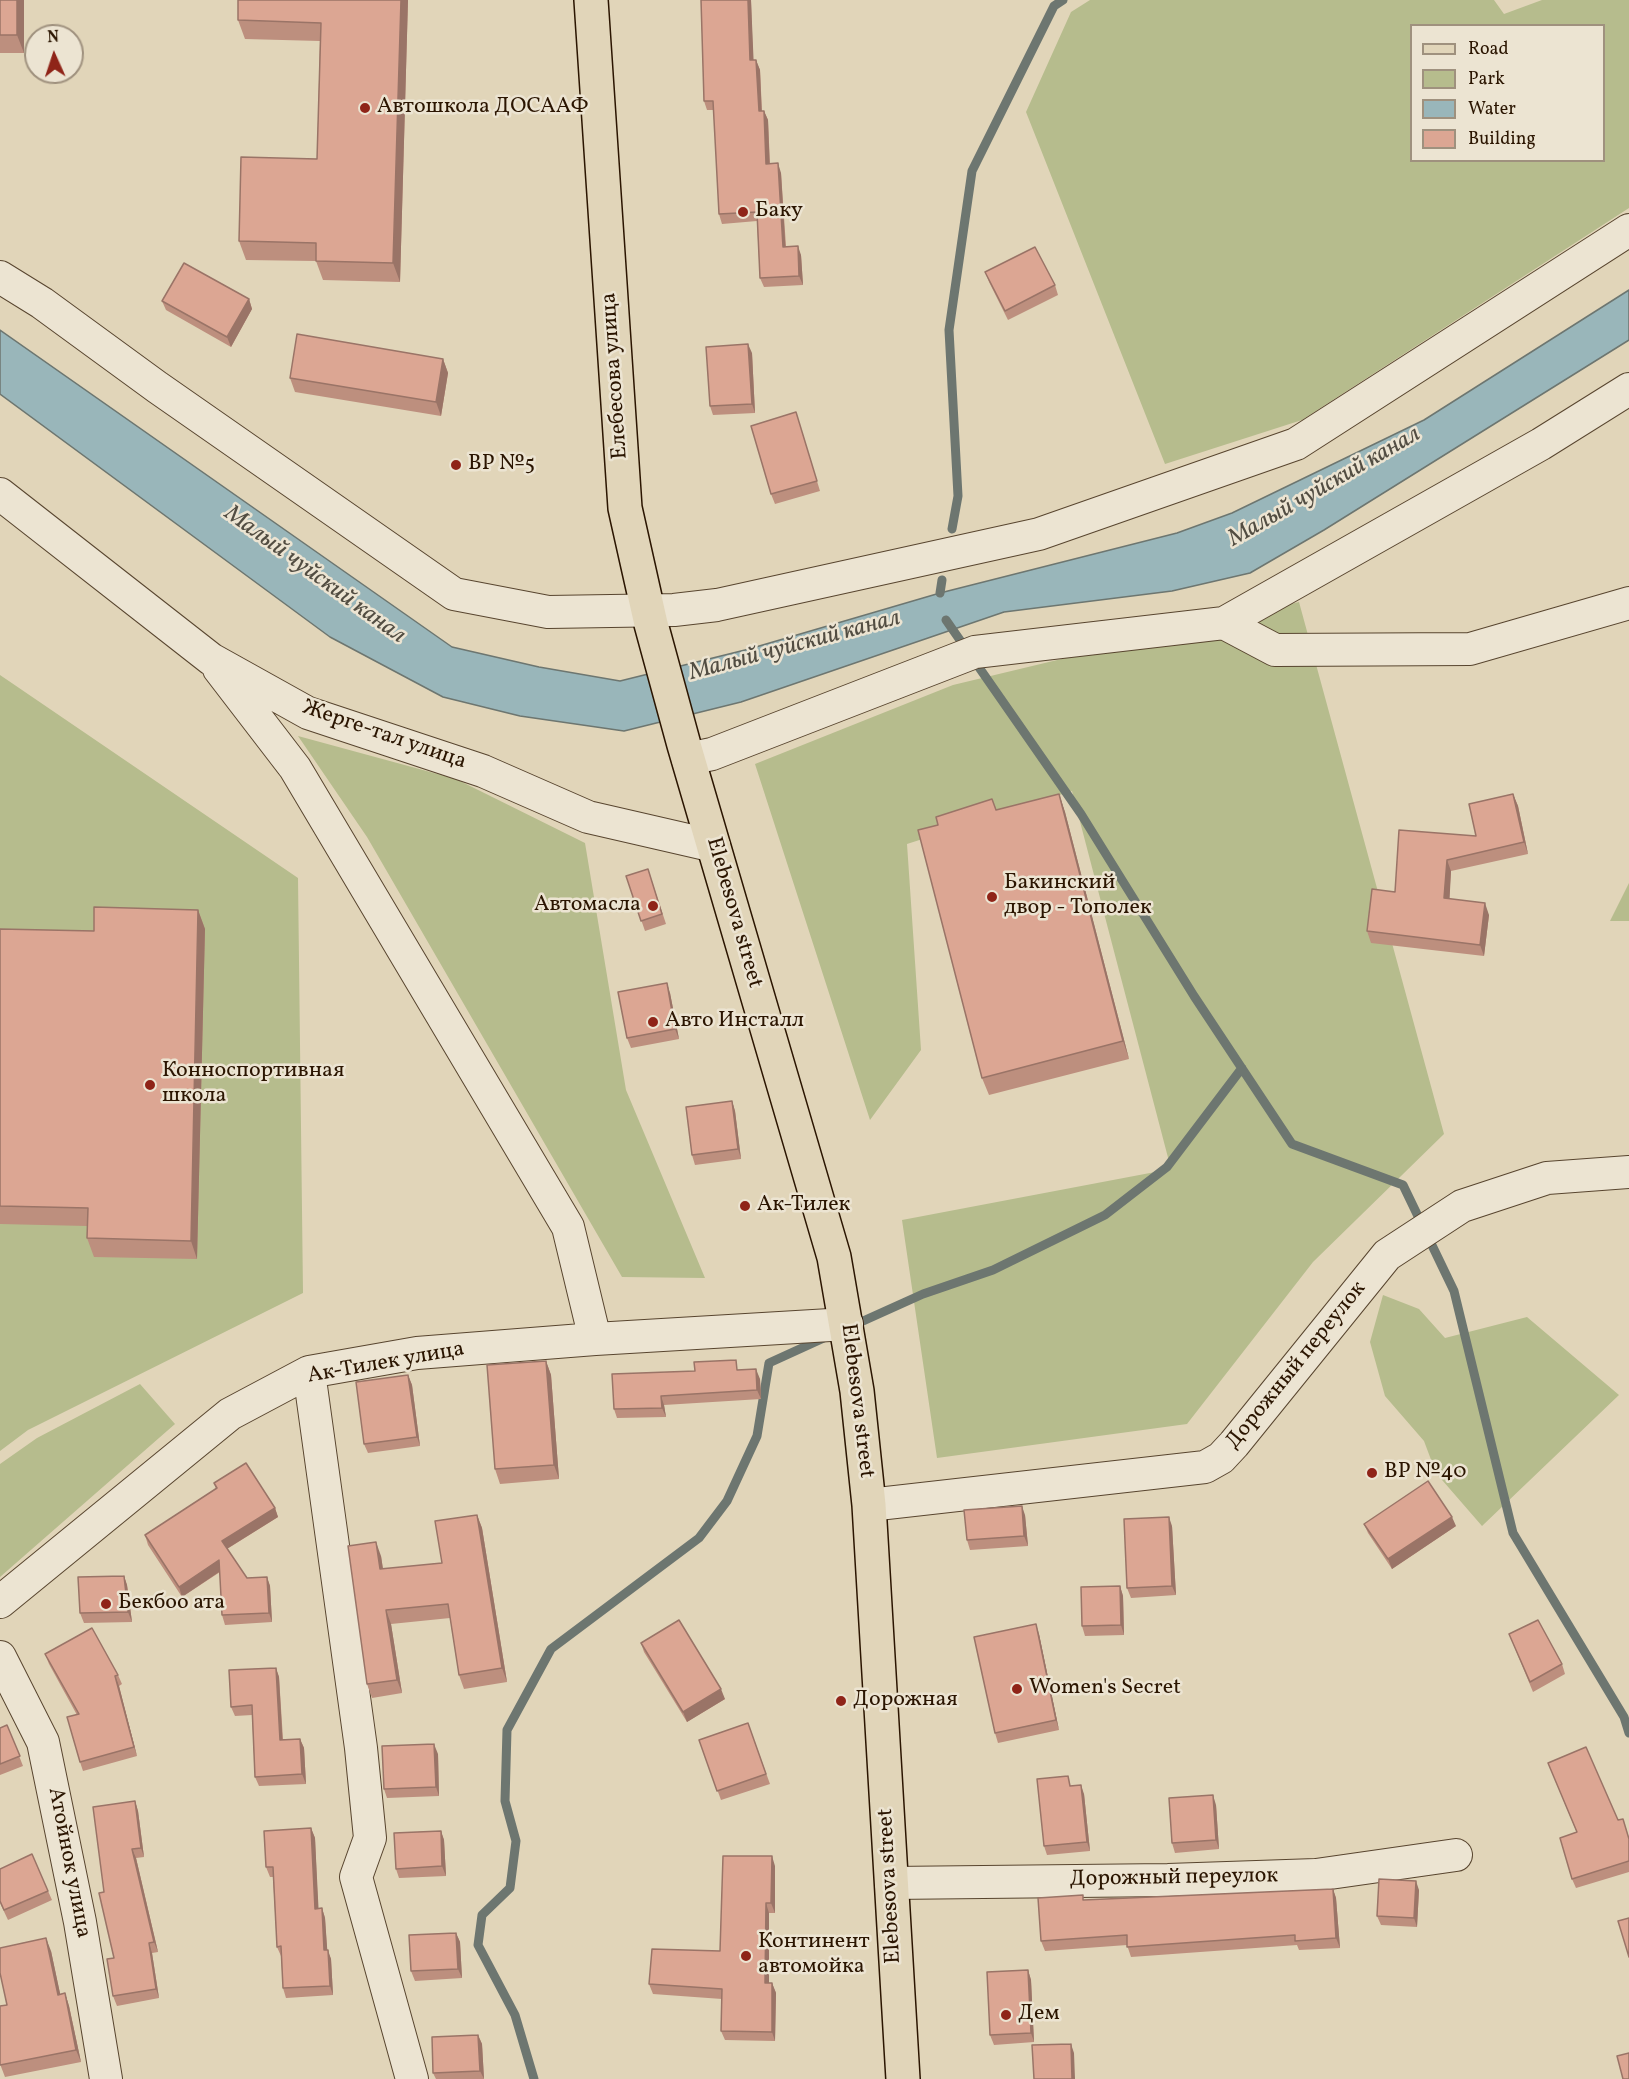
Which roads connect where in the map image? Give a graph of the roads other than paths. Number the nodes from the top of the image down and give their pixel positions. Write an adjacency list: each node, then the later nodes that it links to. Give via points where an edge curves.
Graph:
1 (591, 0): 7 (main road, Елебесова улица, via 625,508)
2 (1629, 230): 7 (street, via 1296,444 1039,534)
3 (0, 277): 7 (street, via 454,594 548,612)
4 (1629, 389): 8 (street, via 1541,444)
5 (0, 494): 9 (street, Жерге-тал улица)
6 (1629, 603): 8 (street, via 1470,650 1275,650)
7 (649, 617): 10 (main road, Елебесова улица)
8 (1224, 623): 10 (street, via 975,652 712,754)
9 (211, 659): 11 (street, Жерге-тал улица, via 308,713 483,771 588,817); 14 (street, via 295,768 568,1227)
10 (686, 752): 11 (main road, Elebesova street)
11 (714, 846): 13 (main road, Elebesova street, via 834,1257)
12 (1629, 1172): 16 (street, Дорожный переулок, via 1547,1178 1462,1206 1387,1255 1234,1444 1205,1467)
13 (847, 1324): 14 (street, Ак-Тилек улица); 16 (main road, Elebesova street)
14 (595, 1339): 15 (street, Ак-Тилек улица, via 417,1353)
15 (309, 1372): 17 (street, Ак-Тилек улица, via 230,1414); 22 (street, via 370,1838 356,1877)
16 (868, 1505): 20 (main road, Elebesova street)
17 (0, 1602)
18 (0, 1657): 21 (street, Атойнок улица, via 44,1742)
19 (1456, 1855): 20 (street, Дорожный переулок, via 1316,1875)
20 (891, 1883): 23 (main road, Elebesova street)
21 (106, 2079)
22 (412, 2079)
23 (903, 2079)

